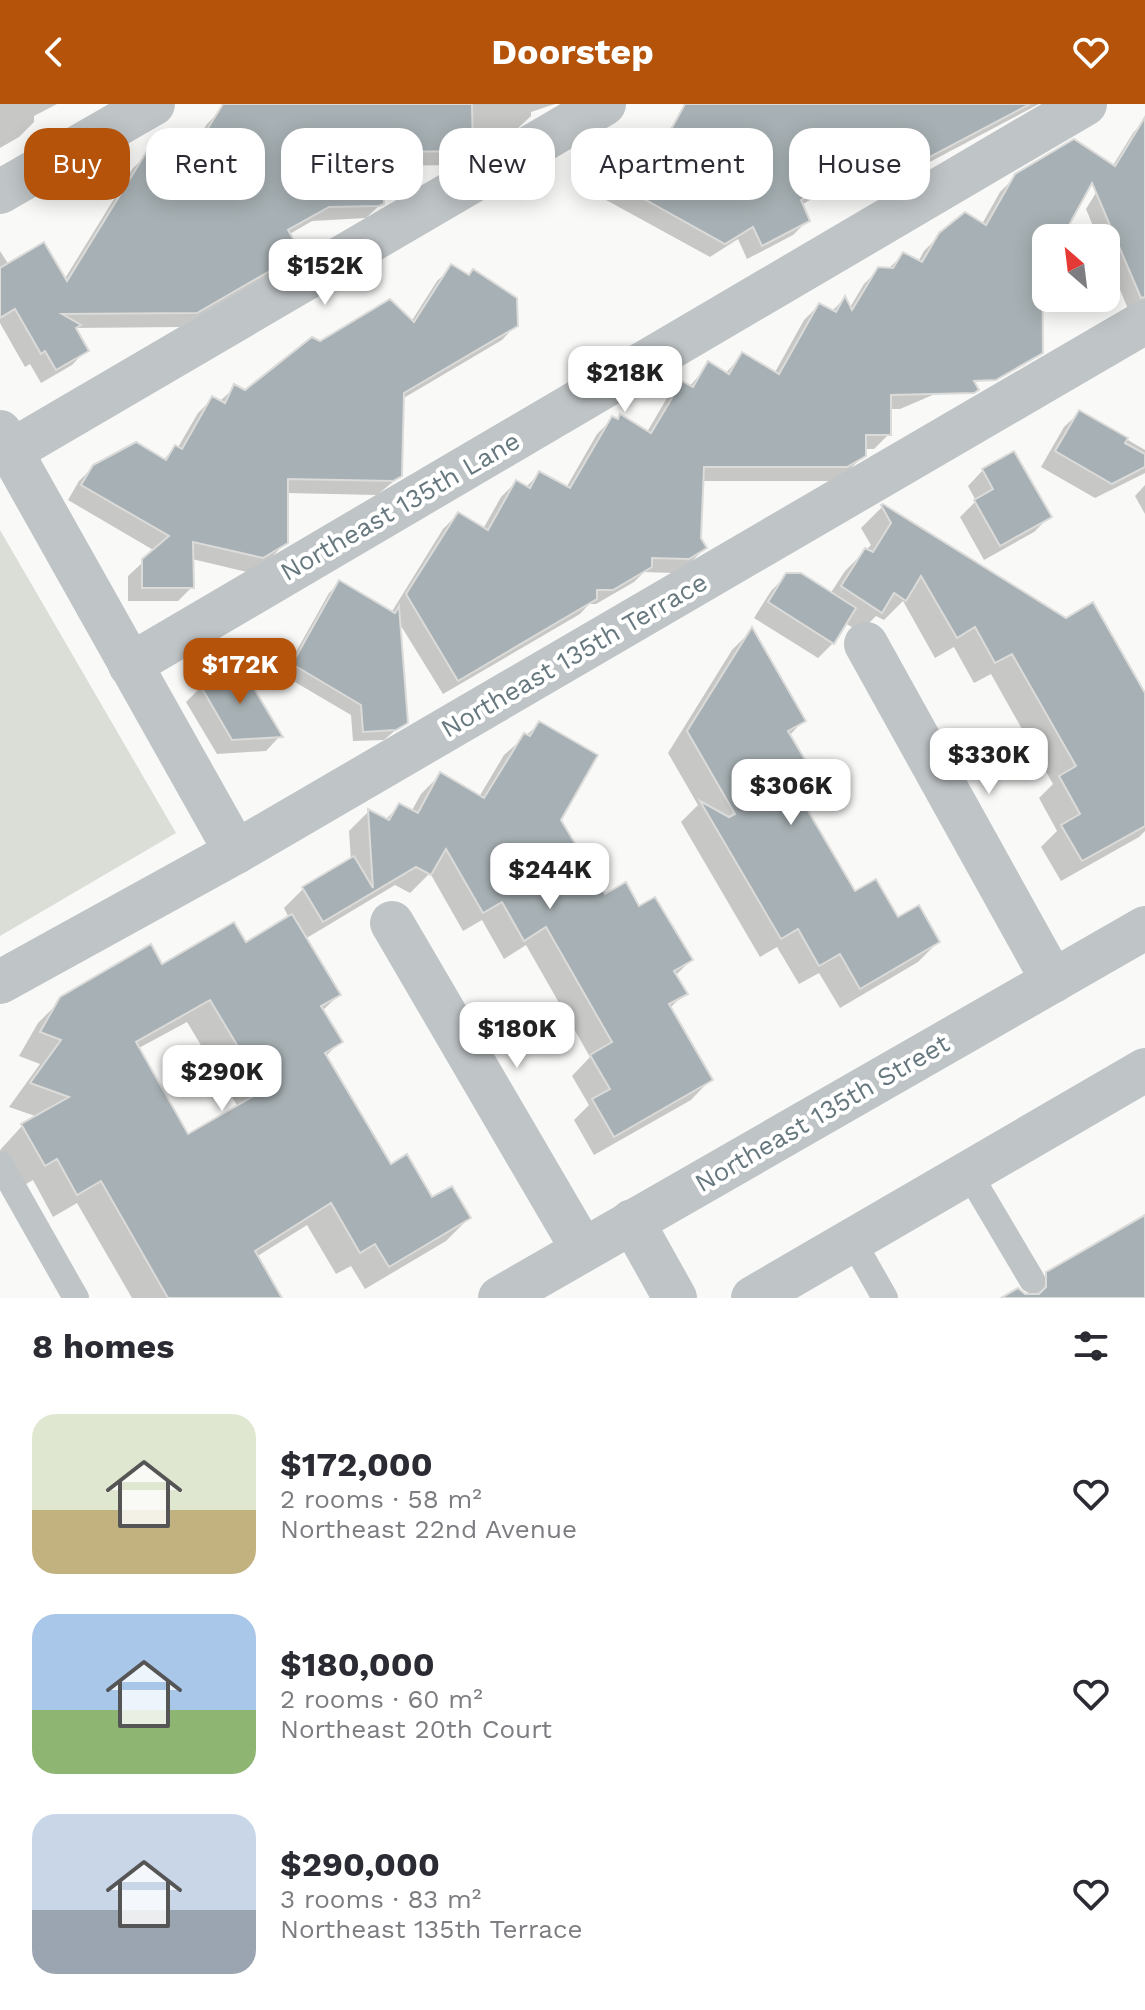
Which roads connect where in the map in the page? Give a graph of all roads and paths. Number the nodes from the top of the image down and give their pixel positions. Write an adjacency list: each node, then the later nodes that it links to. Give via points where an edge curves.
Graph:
1 (153, 104): 4 (street)
2 (604, 104): 6 (street)
3 (1085, 104): 8 (street, Northeast 135th Lane)
4 (0, 192)
5 (1145, 322): 9 (street, Northeast 135th Terrace)
6 (6, 442): 8 (street)
7 (866, 644): 12 (street)
8 (130, 665): 9 (street)
9 (236, 852): 13 (street, Northeast 135th Terrace)
10 (392, 923): 19 (street)
11 (1145, 928): 12 (street, Northeast 135th Street)
12 (1053, 981): 17 (street, Northeast 135th Street)
13 (0, 982)
14 (1145, 1070): 16 (street)
15 (0, 1164): 21 (lane)
16 (968, 1172): 18 (street); 20 (lane)
17 (632, 1221): 19 (street, Northeast 135th Street); 23 (street)
18 (852, 1240): 24 (street); 25 (lane)
19 (583, 1250): 22 (street, Northeast 135th Street)
20 (1032, 1280)
21 (76, 1298)
22 (500, 1298)
23 (675, 1298)
24 (753, 1298)
25 (885, 1298)

